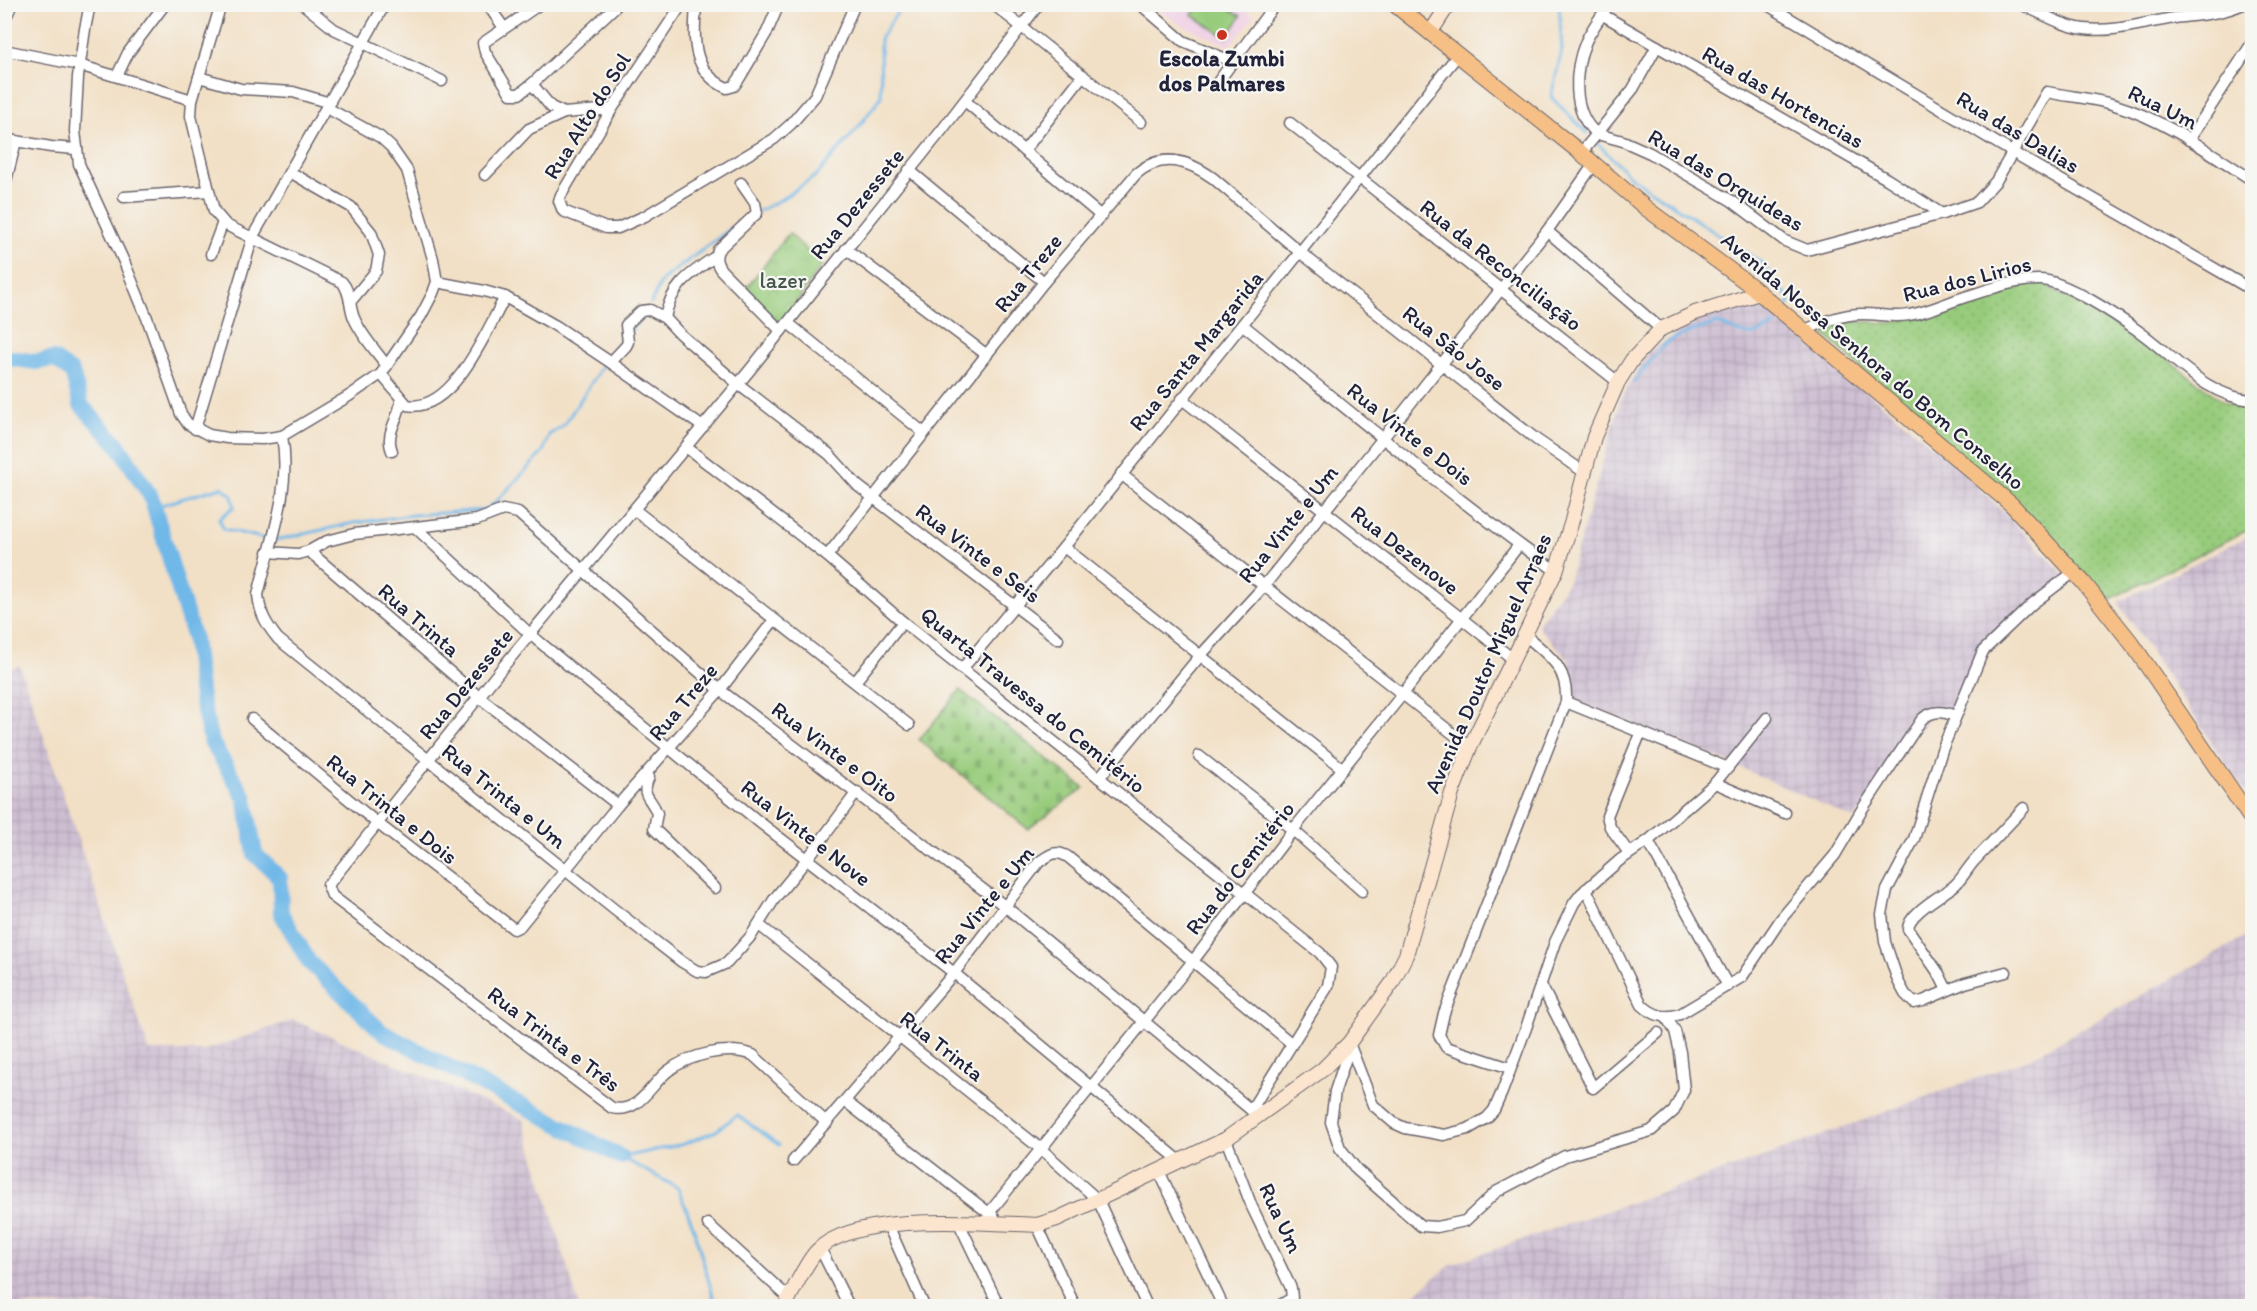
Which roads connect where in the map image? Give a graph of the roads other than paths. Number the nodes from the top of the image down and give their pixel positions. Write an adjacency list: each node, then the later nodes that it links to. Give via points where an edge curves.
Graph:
1 (12, 4): 27 (street)
2 (90, 4): 37 (street)
3 (165, 4): 39 (street, via 128,53)
4 (221, 4): 40 (street)
5 (303, 4): 31 (street, via 334,29)
6 (386, 4): 31 (street)
7 (540, 4): 29 (street)
8 (618, 4): 42 (street)
9 (682, 4): 48 (street, Rua Alto do Sol)
10 (696, 4): 11 (street, via 697,58 701,67 727,88 739,79)
11 (779, 4)
12 (855, 4): 48 (street, Rua Alto do Sol, via 815,96 791,124 774,139 618,228 606,228 563,211 559,201)
13 (993, 4): 28 (street)
14 (1039, 4): 28 (street, Rua Dezessete)
15 (1140, 4): 36 (street, via 1183,41)
16 (1275, 4): 36 (street)
17 (1394, 4): 25 (main road, Avenida Nossa Senhora do Bom Conselho)
18 (1449, 4): 30 (main road)
19 (1609, 4): 26 (street)
20 (1766, 4): 58 (street, Rua das Dalias)
21 (2020, 4): 24 (street, via 2062,24 2103,30)
22 (2243, 4): 24 (street)
23 (489, 6): 29 (street)
24 (2215, 9)
25 (1404, 10): 30 (main road, Avenida Nossa Senhora do Bom Conselho)
26 (1603, 15): 33 (street, Rua das Hortencias); 52 (street, via 1586,42 1578,70 1584,118)
27 (4, 21)
28 (1022, 25): 38 (street); 46 (street, Rua Dezessete)
29 (504, 28): 42 (street, via 483,43 485,52 509,92 515,95)
30 (1430, 33): 35 (main road, Avenida Nossa Senhora do Bom Conselho)
31 (362, 44): 41 (street); 47 (street)
32 (2252, 44): 54 (street)
33 (1657, 46): 52 (street, via 1633,89); 70 (street, Rua das Hortencias)
34 (4, 50): 37 (street)
35 (1457, 56): 59 (main road, Avenida Nossa Senhora do Bom Conselho); 64 (street, Rua Santa Margarida)
36 (1233, 62): 43 (street)
37 (79, 65): 39 (street); 56 (street)
38 (1083, 75): 50 (street); 57 (street)
39 (117, 76): 45 (street)
40 (199, 76): 45 (street); 47 (street, via 241,89 293,92)
41 (442, 81)
42 (532, 84): 49 (street, via 551,106)
43 (1215, 86)
44 (2047, 92): 54 (street, Rua Um, via 2133,111); 58 (street, Rua das Orquideas)
45 (192, 100): 68 (street, via 193,130)
46 (965, 101): 57 (street); 61 (street, Rua Dezessete)
47 (329, 106): 62 (street); 79 (street, via 391,147 407,170)
48 (612, 109): 49 (street)
49 (564, 113): 63 (street, via 529,129)
50 (1141, 122)
51 (1290, 123): 64 (street, Rua da Reconciliação)
52 (1597, 134): 59 (street); 70 (street, Rua das Orquideas, via 1650,153 1731,201 1798,248 1817,249)
53 (4, 139): 55 (street)
54 (2189, 140): 65 (street, Rua Um)
55 (16, 141): 56 (street); 67 (street)
56 (76, 149): 101 (street, via 84,178 147,318 181,414)
57 (1024, 151): 71 (street)
58 (2012, 152): 70 (street, Rua das Orquideas, via 1996,182 1977,202); 82 (street, Rua das Dalias)
59 (1581, 153): 60 (main road, Avenida Nossa Senhora do Bom Conselho)
60 (1594, 164): 73 (street, Rua Vinte e Um); 83 (main road, Avenida Nossa Senhora do Bom Conselho)
61 (909, 170): 75 (street, Rua Dezessete); 80 (street)
62 (290, 172): 74 (street); 85 (street, via 351,207 371,232 379,255 375,271)
63 (485, 175)
64 (1360, 179): 76 (street, Rua Santa Margarida); 81 (street, Rua da Reconciliação)
65 (2253, 180)
66 (741, 183): 78 (street, via 757,210)
67 (4, 189)
68 (209, 191): 69 (street); 72 (street, via 214,211)
69 (124, 197)
70 (1942, 214)
71 (1101, 216): 76 (street, Rua Treze, via 1144,166 1163,160 1178,162 1201,169); 80 (street, Rua Treze)
72 (223, 222): 74 (street); 77 (street)
73 (1547, 231): 81 (street, Rua Vinte e Um); 89 (street)
74 (253, 236): 85 (street, via 342,282); 101 (street)
75 (846, 249): 88 (street, Rua Dezessete); 91 (street)
76 (1300, 253): 87 (street, Rua Santa Margarida); 93 (street, Rua São Jose)
77 (211, 254)
78 (716, 256): 86 (street, via 677,286); 88 (street, via 721,270)
79 (437, 282): 84 (street); 94 (street, via 421,316)
80 (1044, 282): 91 (street, Rua Treze)
81 (1500, 290): 93 (street, Rua Vinte e Um); 95 (street, Rua da Reconciliação)
82 (2253, 290)
83 (1759, 293): 89 (main road, Avenida Doutor Miguel Arraes, via 1695,313); 90 (main road, Avenida Nossa Senhora do Bom Conselho)
84 (505, 297): 92 (street); 97 (street, via 464,372 447,390 418,406 407,405)
85 (350, 302): 94 (street, via 358,326)
86 (665, 318): 92 (street, via 650,310 641,311 626,325 626,346); 96 (street, Rua Vinte e Seis)
87 (1243, 325): 98 (street, Rua Santa Margarida); 104 (street, Rua Vinte e Dois)
88 (784, 327): 96 (street, Rua Dezessete); 102 (street)
89 (1661, 329): 95 (main road, Avenida Doutor Miguel Arraes)
90 (1803, 331): 99 (street, Rua dos Lirios, via 1842,315 1920,313 2015,284 2043,280 2110,312 2209,385 2226,394); 120 (main road, Avenida Nossa Senhora do Bom Conselho, via 2012,505)
91 (987, 354): 102 (street, Rua Treze)
92 (608, 360): 100 (street)
93 (1443, 364): 104 (street, Rua Vinte e Um); 107 (street, Rua São Jose, via 1536,440)
94 (384, 370): 97 (street); 103 (street)
95 (1617, 382): 107 (main road, Avenida Doutor Miguel Arraes)
96 (738, 384): 100 (street, Rua Dezessete); 109 (street, Rua Vinte e Seis, via 829,454)
97 (401, 399): 106 (street, via 389,439)
98 (1182, 399): 108 (street, Rua Santa Margarida); 111 (street, Rua Dezenove)
99 (2253, 400)
100 (703, 427): 105 (street, Rua Dezessete)
101 (195, 429): 103 (street, via 227,438)
102 (924, 433): 109 (street, Rua Treze)
103 (282, 436): 115 (street, via 286,477)
104 (1383, 438): 111 (street, Rua Vinte e Um); 113 (street, Rua Vinte e Dois)
105 (686, 447): 110 (street, Rua Dezessete); 117 (street, Quarta Travessa do Cemitério)
106 (392, 451)
107 (1584, 472): 118 (main road, Avenida Doutor Miguel Arraes)
108 (1121, 474): 114 (street, Rua Santa Margarida); 121 (street)
109 (873, 498): 117 (street, Rua Treze); 122 (street, Rua Vinte e Seis)
110 (635, 510): 119 (street, Rua Dezessete); 123 (street)
111 (1324, 511): 121 (street, Rua Vinte e Um); 124 (street, Rua Dezenove)
112 (416, 528): 116 (street, via 354,534); 119 (street, Rua Vinte e Oito, via 477,520 507,510 525,518); 126 (street, Rua Vinte e Nove)
113 (1519, 545): 118 (street, Rua Vinte e Dois); 124 (street, Rua do Cemitério)
114 (1064, 547): 122 (street, Rua Santa Margarida); 129 (street)
115 (269, 549): 116 (street, via 298,554); 145 (street, Rua Trinta e Um, via 258,595 265,623 278,639)
116 (309, 551): 135 (street, Rua Trinta)
117 (827, 556): 125 (street, Quarta Travessa do Cemitério)
118 (1556, 571): 127 (main road, Avenida Doutor Miguel Arraes)
119 (583, 572): 126 (street, Rua Dezessete); 133 (street, Rua Vinte e Oito)
120 (2074, 572): 137 (street, via 2032,604 1983,651); 155 (main road, Avenida Nossa Senhora do Bom Conselho, via 2133,645)
121 (1264, 586): 129 (street, Rua Vinte e Um); 134 (street)
122 (1017, 606): 128 (street, Rua Vinte e Seis); 131 (street, Rua Santa Margarida)
123 (774, 620): 132 (street); 133 (street, Rua Treze)
124 (1462, 620): 130 (street, Rua Dezenove); 134 (street, Rua do Cemitério)
125 (903, 622): 131 (street, Quarta Travessa do Cemitério); 132 (street)
126 (531, 635): 135 (street, Rua Dezessete); 143 (street, Rua Vinte e Nove)
127 (1525, 635): 130 (main road, Avenida Doutor Miguel Arraes); 136 (street, via 1561,670 1567,686)
128 (1058, 639)
129 (1200, 656): 148 (street); 149 (street, Rua Vinte e Um)
130 (1513, 659): 142 (main road, Avenida Doutor Miguel Arraes)
131 (962, 669): 149 (street, Quarta Travessa do Cemitério)
132 (855, 682): 140 (street)
133 (720, 690): 143 (street, Rua Treze); 151 (street, Rua Vinte e Oito)
134 (1402, 695): 142 (street); 148 (street, Rua do Cemitério)
135 (479, 697): 145 (street, Rua Dezessete); 152 (street, Rua Trinta)
136 (1566, 702): 141 (street); 182 (street, via 1444,1013 1439,1035 1446,1047)
137 (1955, 716): 174 (street, via 1932,713 1919,723 1835,855 1781,919 1742,977); 175 (street, via 1914,839 1887,890 1882,914 1888,954 1907,997 1917,1003)
138 (1767, 718): 147 (street)
139 (252, 719): 156 (street, Rua Trinta e Dois)
140 (909, 725)
141 (1640, 734): 147 (street); 159 (street, via 1607,816 1610,827)
142 (1470, 747): 181 (main road, Avenida Doutor Miguel Arraes, via 1444,818 1406,955)
143 (669, 750): 146 (street, Rua Treze); 160 (street, Rua Vinte e Nove)
144 (1199, 756): 157 (street)
145 (429, 760): 156 (street, Rua Dezessete); 161 (street, Rua Trinta e Um)
146 (655, 766): 152 (street, Rua Treze); 163 (street, via 644,789 656,810 654,829)
147 (1728, 768): 150 (street)
148 (1343, 769): 157 (street, Rua do Cemitério)
149 (1099, 778): 166 (street, Quarta Travessa do Cemitério)
150 (1715, 783): 154 (street); 158 (street)
151 (857, 792): 160 (street); 167 (street, Rua Vinte e Oito)
152 (618, 805): 161 (street, Rua Treze)
153 (2024, 808): 175 (street, via 1957,883 1908,925)
154 (1785, 813)
155 (2253, 820)
156 (377, 823): 162 (street, Rua Dezessete); 169 (street, Rua Trinta e Dois)
157 (1293, 830): 165 (street); 166 (street, Rua do Cemitério)
158 (1648, 841): 159 (street); 174 (street)
159 (1629, 853): 164 (street)
160 (808, 858): 168 (street, via 775,898); 172 (street, Rua Vinte e Nove)
161 (565, 870): 168 (street, via 682,962 702,973 727,963); 169 (street, Rua Treze, via 520,926)
162 (328, 885): 187 (street, Rua Trinta e Três, via 332,896 612,1108 633,1105 682,1061 739,1051 753,1055)
163 (715, 888)
164 (1586, 889): 173 (street, via 1562,924); 176 (street, via 1642,1005)
165 (1362, 891)
166 (1245, 895): 170 (street, Rua do Cemitério); 180 (street, Quarta Travessa do Cemitério, via 1330,963 1332,971 1324,995)
167 (1006, 907): 170 (street, Rua Vinte e Um, via 1039,862 1060,853); 172 (street, Rua Vinte e Um); 177 (street, Rua Vinte e Oito)
168 (759, 925): 179 (street, Rua Trinta)
169 (509, 927)
170 (1193, 961): 177 (street, Rua do Cemitério); 180 (street, Rua Vinte e Um)
171 (2006, 972): 175 (street)
172 (954, 974): 179 (street, Rua Vinte e Um); 183 (street, Rua Vinte e Nove)
173 (1541, 985): 178 (street, via 1593,1088); 182 (street)
174 (1728, 986): 176 (street, via 1680,1014)
175 (1947, 990)
176 (1666, 1017): 181 (street, via 1680,1052 1684,1090 1674,1111 1651,1131 1564,1156 1496,1192 1465,1221 1437,1227 1421,1226 1357,1170 1340,1148 1331,1122 1335,1091)
177 (1142, 1022): 183 (street, Rua do Cemitério); 185 (street, Rua Vinte e Oito)
178 (1658, 1034)
179 (900, 1038): 184 (street, Rua Vinte e Um); 189 (street, Rua Trinta)
180 (1292, 1043): 185 (street)
181 (1349, 1044): 182 (street, via 1368,1095 1380,1113 1405,1128 1444,1135 1468,1129 1487,1118 1494,1110); 186 (main road, Avenida Doutor Miguel Arraes, via 1322,1070)
182 (1510, 1068)
183 (1090, 1086): 189 (street, Rua do Cemitério); 191 (street, Rua Vinte e Nove)
184 (845, 1101): 187 (street, Rua Vinte e Um); 194 (street)
185 (1251, 1110): 186 (street)
186 (1267, 1110): 188 (main road, Avenida Doutor Miguel Arraes)
187 (827, 1123): 190 (street, Rua Vinte e Um)
188 (1226, 1139): 191 (main road, Avenida Doutor Miguel Arraes); 208 (street, Rua Um, via 1252,1207 1291,1288 1292,1298)
189 (1041, 1149): 193 (street, Rua Trinta); 194 (street, Rua do Cemitério)
190 (793, 1161)
191 (1180, 1161): 192 (main road, Avenida Doutor Miguel Arraes)
192 (1159, 1171): 193 (main road, Avenida Doutor Miguel Arraes); 207 (street)
193 (1098, 1200): 199 (main road, Avenida Doutor Miguel Arraes); 206 (street)
194 (989, 1212): 197 (street)
195 (959, 1223): 197 (main road); 198 (main road); 204 (street)
196 (708, 1224): 201 (street)
197 (1002, 1224): 199 (main road)
198 (888, 1225): 200 (main road, via 840,1235); 203 (street)
199 (1037, 1225): 205 (street)
200 (820, 1248): 201 (main road); 202 (street)
201 (787, 1302)
202 (849, 1306)
203 (924, 1306)
204 (999, 1306)
205 (1075, 1306)
206 (1147, 1306)
207 (1223, 1306)
208 (1279, 1306)

